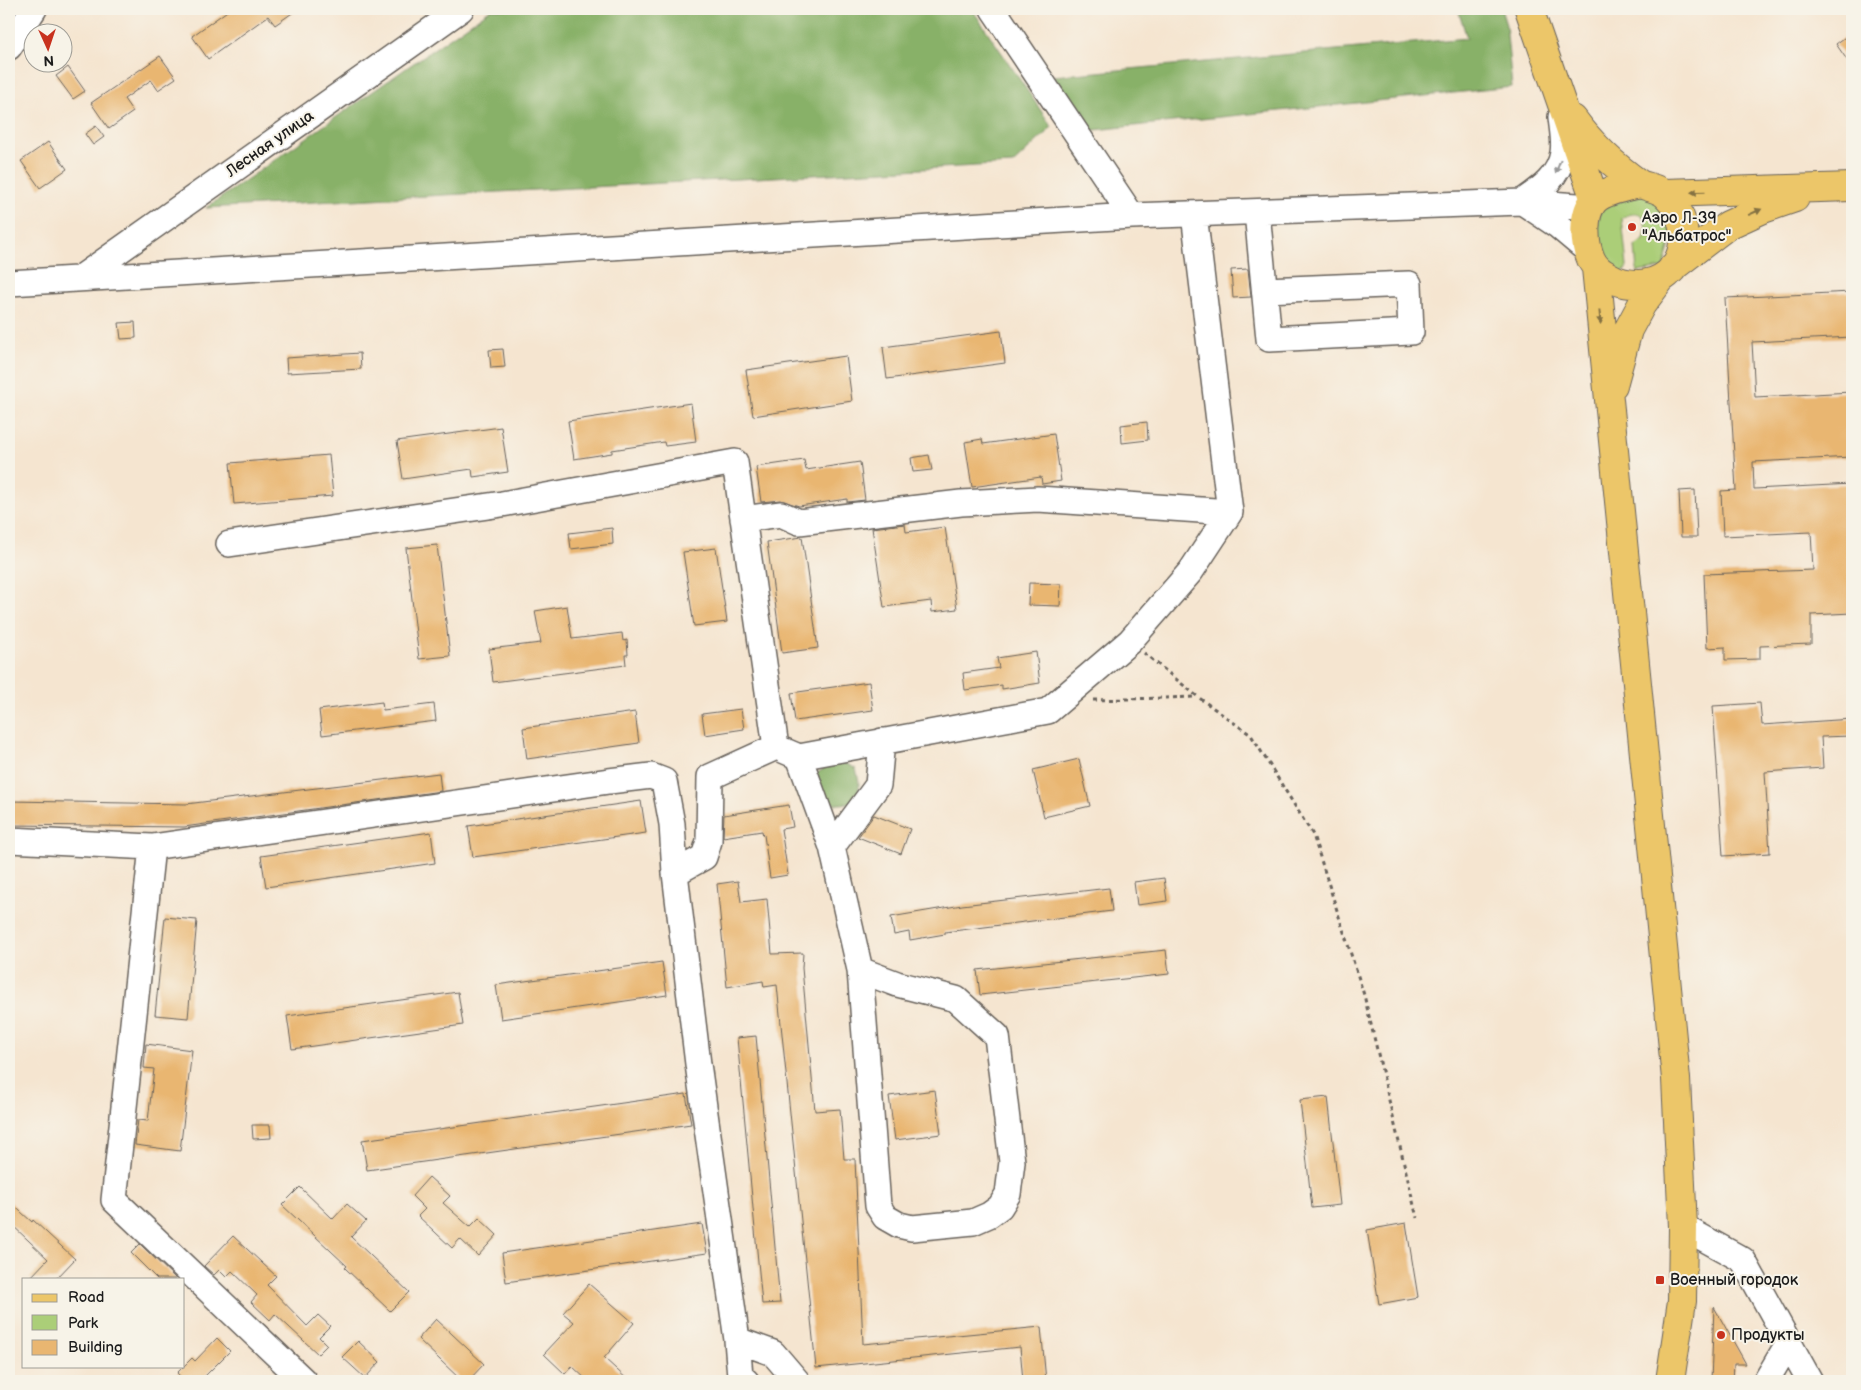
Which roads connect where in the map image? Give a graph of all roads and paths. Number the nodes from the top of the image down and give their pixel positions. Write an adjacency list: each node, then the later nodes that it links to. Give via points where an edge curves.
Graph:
1 (34, 9): 5 (street)
2 (461, 9): 16 (street, Лесная улица)
3 (994, 9): 13 (street)
4 (1528, 9): 6 (main road)
5 (9, 47)
6 (1560, 101): 8 (main road, via 1587,137 1619,170); 9 (street, one-way to 9, via 1564,152 1556,174); 10 (main road)
7 (1843, 188): 8 (main road, one-way to 8); 15 (main road, one-way to 7, via 1728,225 1763,209)
8 (1652, 189): 10 (main road, via 1615,189); 15 (main road, via 1680,214 1685,232 1681,254)
9 (1522, 202): 10 (street); 11 (street); 14 (street, via 1557,225)
10 (1593, 203): 14 (main road, via 1584,229)
11 (1257, 212): 12 (street); 18 (street)
12 (1194, 214): 13 (street); 20 (street)
13 (1132, 216): 16 (street)
14 (1592, 260): 15 (main road, via 1616,281 1627,284 1644,284); 19 (main road, one-way to 19)
15 (1666, 274): 19 (main road, via 1642,304 1628,330)
16 (79, 279): 17 (street)
17 (9, 283)
18 (1265, 290): 18 (street, via 1269,339 1411,332 1409,284)
19 (1609, 406): 35 (main road, via 1676,1079)
20 (1230, 512): 21 (street, via 1038,499 961,503 800,522 781,514); 23 (street, via 1192,571)
21 (743, 519): 22 (street, via 735,462 502,504); 27 (street)
22 (229, 544)
23 (1130, 641): 24 (path); 25 (street)
24 (1198, 697): 25 (path); 34 (path, via 1251,735 1313,835 1364,995)
25 (1059, 700): 26 (street, via 1048,711)
26 (882, 741): 28 (street); 31 (street, via 878,785)
27 (776, 747): 28 (street); 32 (street, via 710,777 709,841 704,857)
28 (799, 757): 31 (street)
29 (9, 840): 30 (street)
30 (152, 847): 32 (street, via 651,776 664,781 672,824); 38 (street, via 114,1200)
31 (832, 847): 33 (street)
32 (675, 873): 36 (street)
33 (860, 970): 33 (street, via 878,1206 885,1217 912,1228 973,1222 989,1215 1000,1207 1008,1194 1012,1162 998,1036 956,999 897,984)
34 (1417, 1218)
35 (1683, 1227): 37 (street, via 1743,1260); 41 (main road, via 1682,1301)
36 (737, 1340): 39 (street, via 740,1376); 40 (street, via 773,1353)
37 (1789, 1342): 42 (street); 43 (street)
38 (304, 1381)
39 (746, 1381)
40 (797, 1381)
41 (1670, 1381)
42 (1766, 1381)
43 (1810, 1381)

